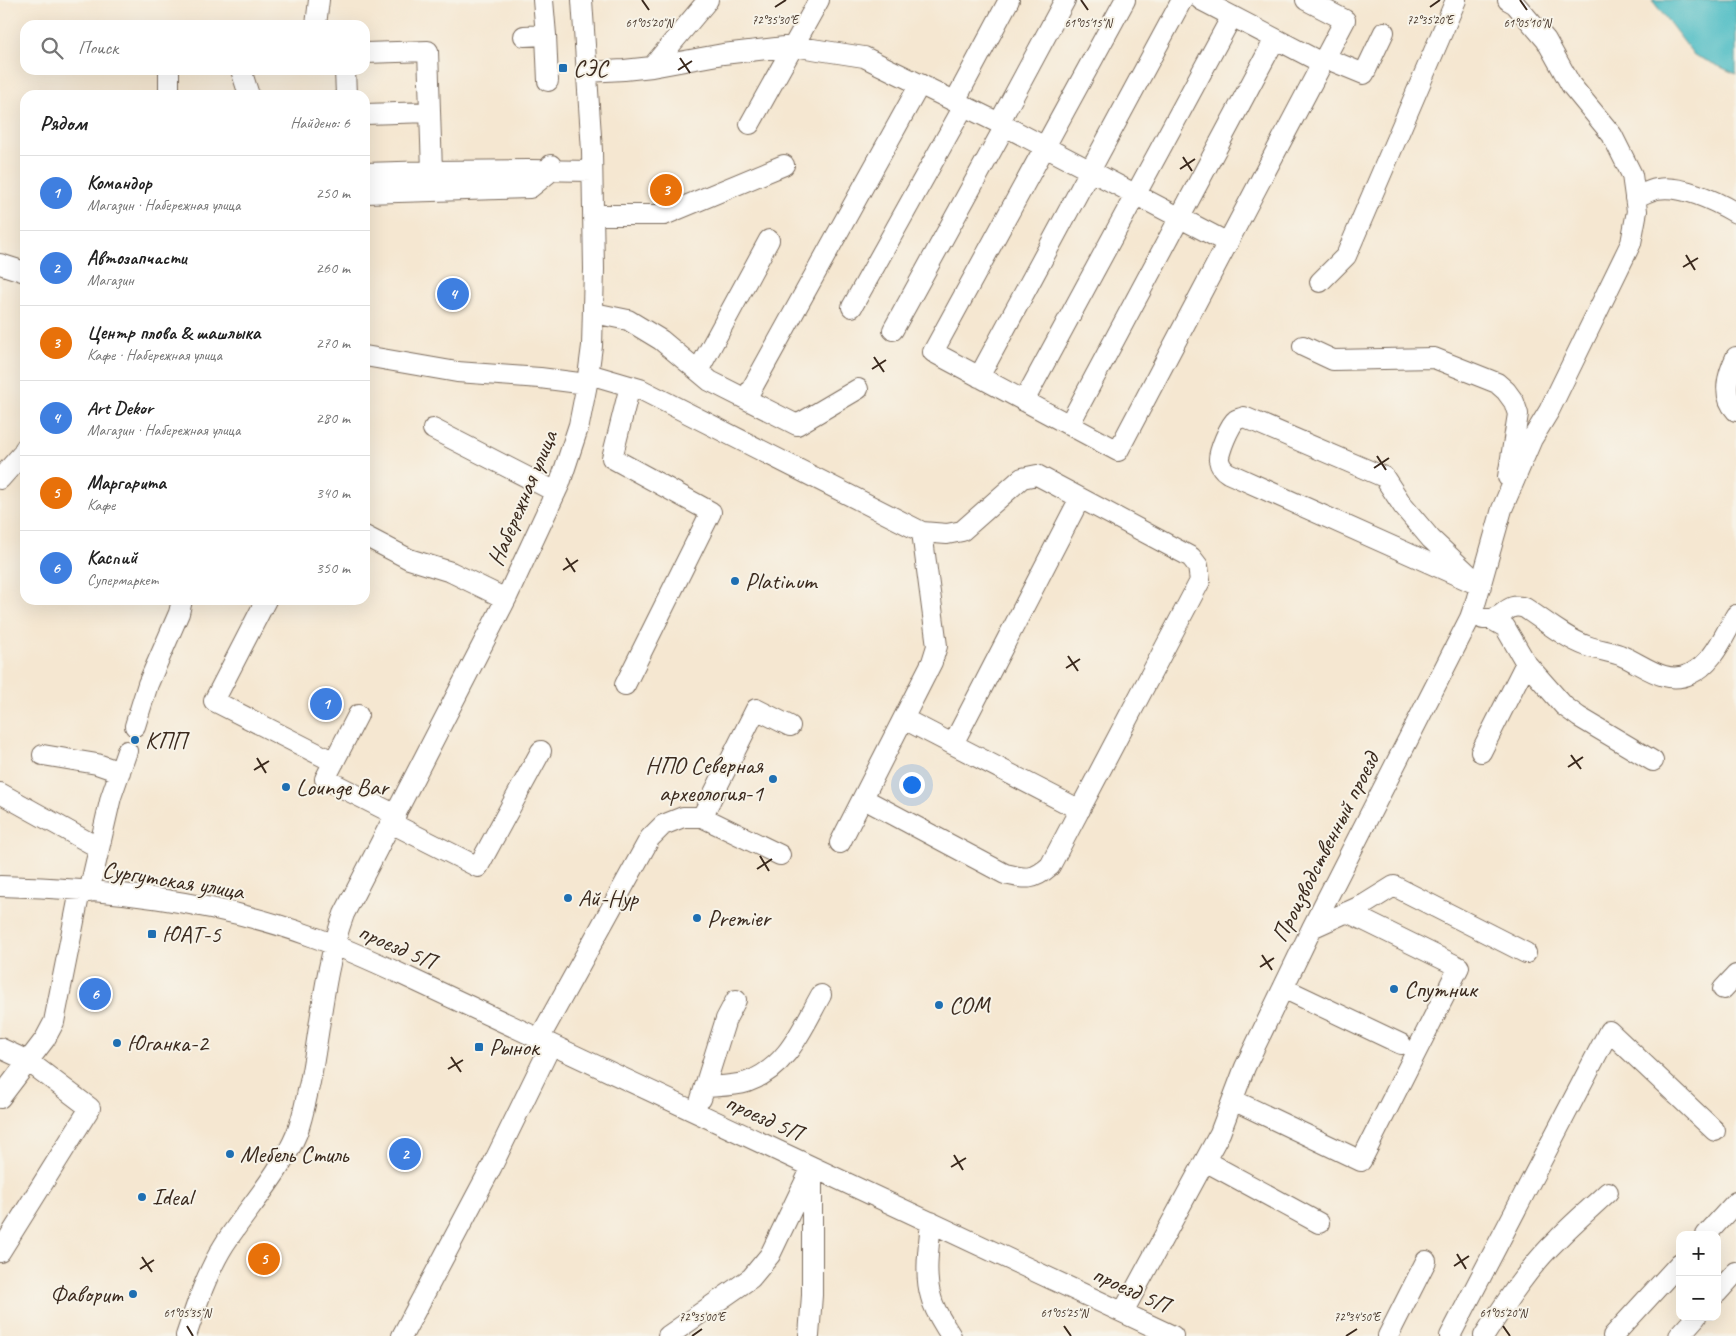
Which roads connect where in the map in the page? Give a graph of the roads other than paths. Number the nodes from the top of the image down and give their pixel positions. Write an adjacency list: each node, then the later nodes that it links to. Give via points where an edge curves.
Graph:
1 (319, 0): 15 (street)
2 (543, 0): 17 (street)
3 (582, 0): 24 (street, Набережная улица)
4 (708, 0): 23 (street)
5 (819, 0): 20 (street)
6 (1009, 0): 33 (street)
7 (1066, 0): 37 (street)
8 (1124, 0): 38 (street)
9 (1182, 0): 41 (street)
10 (1201, 0): 14 (street)
11 (1306, 0): 22 (street, via 1345,20)
12 (1456, 0): 55 (street, via 1346,256)
13 (1508, 0): 47 (street, Производственный проезд, via 1546,40 1571,86 1612,135 1632,175)
14 (1232, 16): 19 (street); 46 (street)
15 (317, 20)
16 (1384, 32): 22 (street, via 1364,74)
17 (546, 35): 18 (street); 28 (street)
18 (524, 36)
19 (1276, 39): 22 (street); 50 (street)
20 (794, 46): 23 (street); 29 (street, via 864,58); 36 (street)
21 (370, 53): 34 (street, via 428,51)
22 (1324, 60): 52 (street)
23 (652, 67): 24 (street)
24 (587, 72): 43 (street, Набережная улица)
25 (169, 75): 30 (street)
26 (243, 75): 31 (street)
27 (345, 75): 32 (street)
28 (548, 81)
29 (920, 84): 33 (street); 67 (street)
30 (170, 90)
31 (247, 90)
32 (346, 90)
33 (959, 103): 37 (street); 56 (street)
34 (430, 112): 35 (street); 42 (street)
35 (370, 114)
36 (750, 124)
37 (1002, 125): 38 (street); 58 (street)
38 (1045, 147): 41 (street); 63 (street, via 933,352)
39 (784, 165): 49 (street, via 664,215)
40 (551, 167): 42 (street); 43 (street); 45 (street, via 530,188)
41 (1090, 170): 46 (street); 63 (street)
42 (432, 171): 44 (street)
43 (592, 171): 49 (street, Набережная улица)
44 (370, 173)
45 (370, 193)
46 (1135, 194): 50 (street); 68 (street)
47 (1635, 198): 48 (street, via 1657,189 1672,189 1704,196); 71 (street, Производственный проезд, via 1637,211 1631,243)
48 (1736, 213)
49 (594, 215): 57 (street, Набережная улица)
50 (1181, 218): 52 (street); 72 (street)
51 (769, 240): 62 (street)
52 (1228, 243): 72 (street, via 1118,451)
53 (0, 264): 54 (street)
54 (20, 270)
55 (1320, 282)
56 (852, 307)
57 (594, 313): 62 (street, via 628,320 661,340); 64 (street, Набережная улица)
58 (893, 330)
59 (1303, 346): 70 (street, via 1334,360 1434,358 1496,383 1514,402)
60 (370, 357): 64 (street, via 457,372)
61 (1736, 357): 69 (street, via 1728,376 1727,392)
62 (698, 371): 67 (street)
63 (979, 377): 68 (street)
64 (588, 379): 65 (street); 76 (street, Набережная улица, via 579,425)
65 (630, 386): 79 (street); 89 (street, via 612,458 711,512)
66 (858, 389): 67 (street, via 797,425)
67 (746, 399)
68 (1024, 401): 72 (street)
69 (1736, 411)
70 (1518, 414): 71 (street); 78 (street)
71 (1540, 424): 78 (street, Производственный проезд)
72 (1069, 425)
73 (433, 429): 76 (street)
74 (20, 456): 75 (street)
75 (0, 479)
76 (556, 492): 82 (street, Набережная улица)
77 (1080, 498): 79 (street, via 1037,475 1022,478 962,531 947,534); 94 (street); 104 (street, via 1191,557 1198,566 1200,581)
78 (1502, 509): 81 (street, Производственный проезд)
79 (922, 532): 91 (street, via 937,646)
80 (370, 539): 82 (street, via 434,574 451,572)
81 (1481, 586): 81 (street, via 1228,473 1219,461 1232,424 1236,419 1251,419 1384,477 1431,539); 86 (street, Производственный проезд)
82 (506, 599): 106 (street, Набережная улица)
83 (181, 605): 92 (street)
84 (263, 605): 100 (street, via 214,700)
85 (1736, 614): 87 (street, via 1707,661 1690,675 1673,679 1620,655 1578,642 1525,608 1508,608)
86 (1470, 618): 87 (street); 113 (street, Производственный проезд)
87 (1491, 619): 88 (street, via 1509,631)
88 (1526, 663): 97 (street); 99 (street, via 1564,706)
89 (625, 685)
90 (358, 715): 100 (street)
91 (904, 719): 94 (street); 103 (street)
92 (134, 726)
93 (790, 726): 105 (street, via 756,709)
94 (952, 744): 104 (street)
95 (126, 751): 101 (street)
96 (541, 751): 106 (street, via 478,867)
97 (1481, 752)
98 (44, 754): 101 (street)
99 (1653, 761)
100 (334, 762): 106 (street, via 325,779)
101 (120, 772): 108 (street)
102 (0, 793): 108 (street)
103 (864, 799): 104 (street, via 1005,874 1022,878 1039,876 1050,866); 107 (street)
104 (1080, 810)
105 (702, 817): 109 (street); 119 (street, via 683,817 663,824 650,838)
106 (394, 819): 114 (street, Набережная улица, via 348,906)
107 (840, 843)
108 (100, 848): 111 (street)
109 (780, 855)
110 (0, 886): 111 (street, Сургутская улица)
111 (85, 891): 114 (street, Сургутская улица, via 170,900 288,928); 122 (street, via 54,1022)
112 (1347, 912): 113 (street); 115 (street, via 1394,886); 125 (street, via 1459,967 1361,1161)
113 (1312, 928): 116 (street, Производственный проезд)
114 (334, 945): 119 (street, проезд 5П); 143 (street, Набережная улица, via 298,1131 280,1167 223,1247 206,1281)
115 (1526, 954)
116 (1283, 988): 120 (street); 125 (street, Производственный проезд)
117 (820, 995): 123 (street, via 793,1046 774,1068 747,1082)
118 (736, 1000): 123 (street, via 726,1019)
119 (545, 1042): 126 (street, проезд 5П); 144 (street, via 492,1166)
120 (1402, 1044)
121 (0, 1048): 122 (street)
122 (28, 1061): 124 (street); 135 (street, via 90,1108)
123 (705, 1087): 126 (street)
124 (0, 1098)
125 (1233, 1100): 128 (street, Производственный проезд)
126 (697, 1113): 129 (street, проезд 5П)
127 (1715, 1131): 149 (street, via 1609,1031)
128 (1205, 1161): 133 (street); 140 (street, Производственный проезд)
129 (812, 1167): 132 (street, проезд 5П); 145 (street, via 770,1254 751,1278); 146 (street)
130 (1608, 1192): 150 (street, via 1532,1267)
131 (1736, 1202): 134 (street)
132 (931, 1222): 140 (street, проезд 5П); 142 (street, via 930,1297)
133 (1318, 1223)
134 (1710, 1231)
135 (0, 1252)
136 (1426, 1261): 148 (street)
137 (1676, 1267): 151 (street)
138 (1736, 1272): 139 (street)
139 (1721, 1289)
140 (1123, 1312): 147 (street, проезд 5П)
141 (1692, 1321): 152 (street)
142 (943, 1331)
143 (186, 1336)
144 (402, 1336)
145 (668, 1336)
146 (809, 1336)
147 (1173, 1336)
148 (1388, 1336)
149 (1450, 1336)
150 (1484, 1336)
151 (1613, 1336)
152 (1679, 1336)

